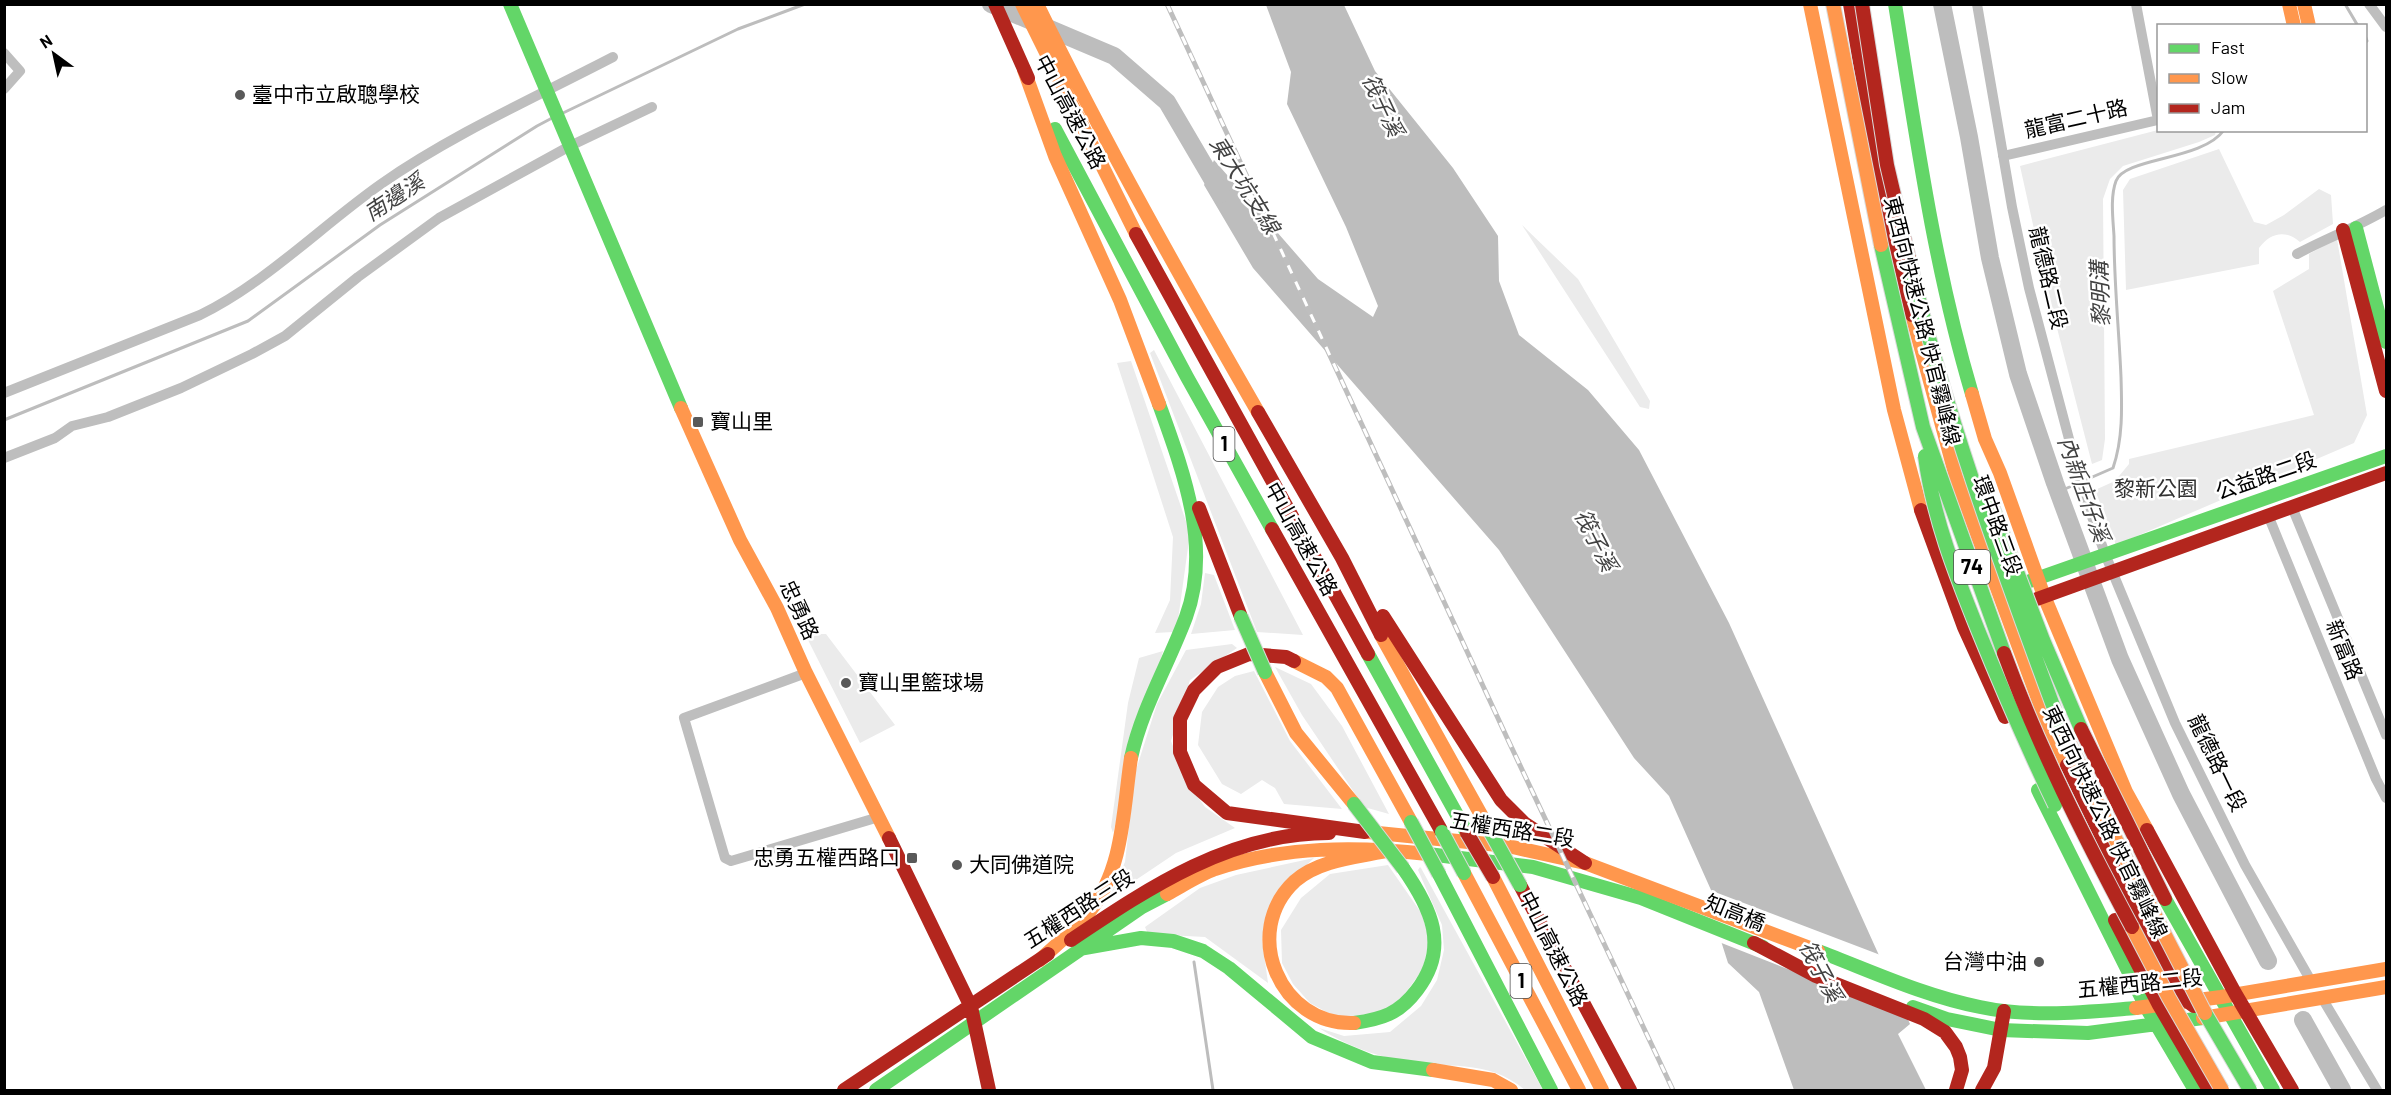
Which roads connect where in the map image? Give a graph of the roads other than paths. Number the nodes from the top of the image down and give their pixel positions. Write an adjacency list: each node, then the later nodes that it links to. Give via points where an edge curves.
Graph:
1 (510, 4): 23 (main road, 忠勇路)
2 (995, 4): 21 (main road, 中山高速公路 / 1)
3 (1022, 4): 90 (main road, 中山高速公路 / 1, bridge, via 1131,226 1493,878)
4 (1037, 4): 45 (main road, via 1173,263)
5 (1810, 4): 50 (main road, via 1894,410 1925,526)
6 (1833, 4): 36 (main road, 東西向快速公路 快官霧峰線 / 74, bridge, via 1873,210)
7 (1843, 4): 49 (main road, 環中路三段, via 1872,169 1905,317 1950,478)
8 (1850, 4): 49 (main road, 環中路三段, via 1878,168 1912,315 1956,477)
9 (1862, 4): 37 (main road, 東西向快速公路 快官霧峰線 / 74, bridge, via 1887,165 1922,314)
10 (1895, 4): 47 (main road, 環中路三段, via 1925,192 1953,330 1985,439)
11 (1977, 4): 28 (street, 龍德路二段)
12 (2136, 4): 25 (street)
13 (2289, 4): 16 (main road)
14 (2304, 4): 17 (main road)
15 (2369, 4): 18 (street)
16 (2294, 24)
17 (2309, 24)
18 (2386, 27)
19 (4, 53): 22 (street, via 20,70)
20 (613, 57): 23 (street)
21 (1024, 70): 38 (main road, via 1056,158 1138,344); 89 (main road, 中山高速公路 / 1, bridge, via 1187,377 1442,832)
22 (4, 89)
23 (548, 97): 27 (main road, 忠勇路); 35 (street, via 412,163 224,303)
24 (652, 107): 27 (street)
25 (2157, 115)
26 (2157, 120): 28 (street, 龍富二十路)
27 (570, 147): 40 (street, via 439,218 285,336 181,388 108,417 72,426 55,438); 53 (main road, 忠勇路, via 709,473)
28 (2003, 156): 44 (street, 龍德路二段, via 2029,288 2082,488)
29 (2386, 210): 30 (street)
30 (2350, 229): 31 (street); 32 (main road); 34 (main road)
31 (2297, 254)
32 (2384, 325): 33 (main road)
33 (2386, 342)
34 (2386, 392)
35 (4, 393)
36 (1923, 427): 72 (main road, bridge, via 1931,499 1950,560 2039,772 2115,920); 96 (main road, 東西向快速公路 快官霧峰線 / 74, bridge, via 2048,760 2102,872)
37 (1955, 430): 69 (main road, bridge, via 1979,467 2055,668 2116,804); 98 (main road, 東西向快速公路 快官霧峰線 / 74, bridge, via 2055,711 2098,806 2191,989)
38 (1172, 443): 58 (main road, bridge, via 1241,617 1296,733 1354,804 1403,868 1421,892 1435,930 1432,963 1424,984 1402,1008 1371,1023 1338,1024 1307,1012 1290,998 1274,970 1269,938 1277,906 1297,880 1322,865); 63 (main road, via 1194,520 1193,592 1136,739 1118,852 1102,893 1085,917)
39 (2386, 456): 44 (main road, 公益路二段)
40 (4, 458)
41 (2386, 473): 42 (main road, 公益路二段)
42 (2292, 507): 43 (main road, 公益路二段); 54 (street, 新富路)
43 (2268, 515): 46 (main road, 公益路二段); 55 (street, 新富路)
44 (2105, 554): 46 (street, 龍德路一段); 47 (main road, 公益路二段)
45 (1342, 558): 59 (main road, via 1501,800 1524,823); 91 (main road, bridge)
46 (2112, 570): 48 (main road, 公益路二段); 65 (street, 龍德路一段, via 2175,723 2245,865)
47 (2043, 576): 48 (main road, 環中路三段); 49 (main road, 公益路二段)
48 (2050, 594): 51 (main road, 公益路二段); 68 (main road, 環中路三段, via 2126,792)
49 (1995, 595): 50 (main road, 公益路二段); 51 (main road, 環中路三段)
50 (1957, 610): 52 (main road)
51 (2001, 612): 52 (main road, 公益路二段); 71 (main road, 環中路三段, via 2038,718 2080,813)
52 (1964, 627): 72 (main road, via 2055,826)
53 (806, 673): 56 (main road, 忠勇路); 56 (street, via 684,718 725,858 731,861)
54 (2386, 735)
55 (2386, 798)
56 (879, 817): 73 (main road, 忠勇路)
57 (1365, 832): 59 (main road, 五權西路二段, via 1508,846); 63 (main road, 五權西路三段, via 1293,834 1217,855 1144,891); 88 (main road, bridge, via 1227,813 1210,802 1188,774 1179,744 1182,713 1203,677 1230,659 1263,653 1295,660 1327,677 1370,745)
58 (1391, 850): 60 (main road, 五權西路二段, via 1533,867); 62 (main road, 五權西路三段, via 1303,850 1256,857 1213,870 1142,907)
59 (1585, 864): 60 (main road, 五權西路二段)
60 (1644, 893): 61 (main road, 知高橋); 66 (main road, 知高橋)
61 (1754, 944): 74 (main road, 知高橋); 92 (main road, via 1816,976 1924,1019 1945,1032 1956,1047 1962,1070)
62 (1079, 950): 80 (main road, 五權西路三段); 87 (main road, via 1142,938 1173,941 1203,951 1229,968 1312,1037 1372,1062 1474,1076)
63 (1040, 960): 73 (main road, 五權西路三段)
64 (2386, 969): 65 (main road, 五權西路二段)
65 (2311, 981): 68 (main road, 五權西路二段)
66 (1899, 982): 76 (main road, 五權西路二段, via 1978,1007)
67 (2386, 987): 70 (main road, 五權西路二段)
68 (2235, 993): 69 (main road, 五權西路二段); 75 (main road, 環中路三段)
69 (2221, 997): 71 (main road, 五權西路二段); 77 (main road)
70 (2322, 998): 75 (main road, 五權西路二段); 101 (street)
71 (2183, 1002): 72 (main road, 五權西路二段); 78 (main road); 79 (main road, 環中路三段)
72 (2153, 1006): 76 (main road, 五權西路二段, via 2067,1013); 81 (main road)
73 (971, 1007): 80 (main road, 忠勇路); 84 (main road, 五權西路三段)
74 (1914, 1007): 82 (main road, 五權西路二段, via 1947,1019)
75 (2245, 1010): 77 (main road, 五權西路二段); 100 (main road, 環中路三段)
76 (2004, 1011): 82 (main road)
77 (2230, 1014): 78 (main road, 五權西路二段); 83 (main road)
78 (2214, 1017): 79 (main road, 五權西路二段); 99 (main road)
79 (2189, 1020): 81 (main road, 五權西路二段); 97 (main road, 環中路三段)
80 (974, 1023): 85 (main road, 五權西路三段); 86 (main road, 忠勇路)
81 (2163, 1024): 82 (main road, 五權西路二段, via 2088,1033); 94 (main road); 95 (main road)
82 (2001, 1030): 93 (main road, via 1994,1068)
83 (2270, 1085)
84 (844, 1090)
85 (876, 1090)
86 (989, 1090)
87 (1511, 1090)
88 (1551, 1090)
89 (1578, 1090)
90 (1602, 1090)
91 (1630, 1090)
92 (1956, 1090)
93 (1982, 1090)
94 (2196, 1090)
95 (2209, 1090)
96 (2222, 1090)
97 (2231, 1090)
98 (2250, 1090)
99 (2257, 1090)
100 (2292, 1090)
101 (2377, 1090)

